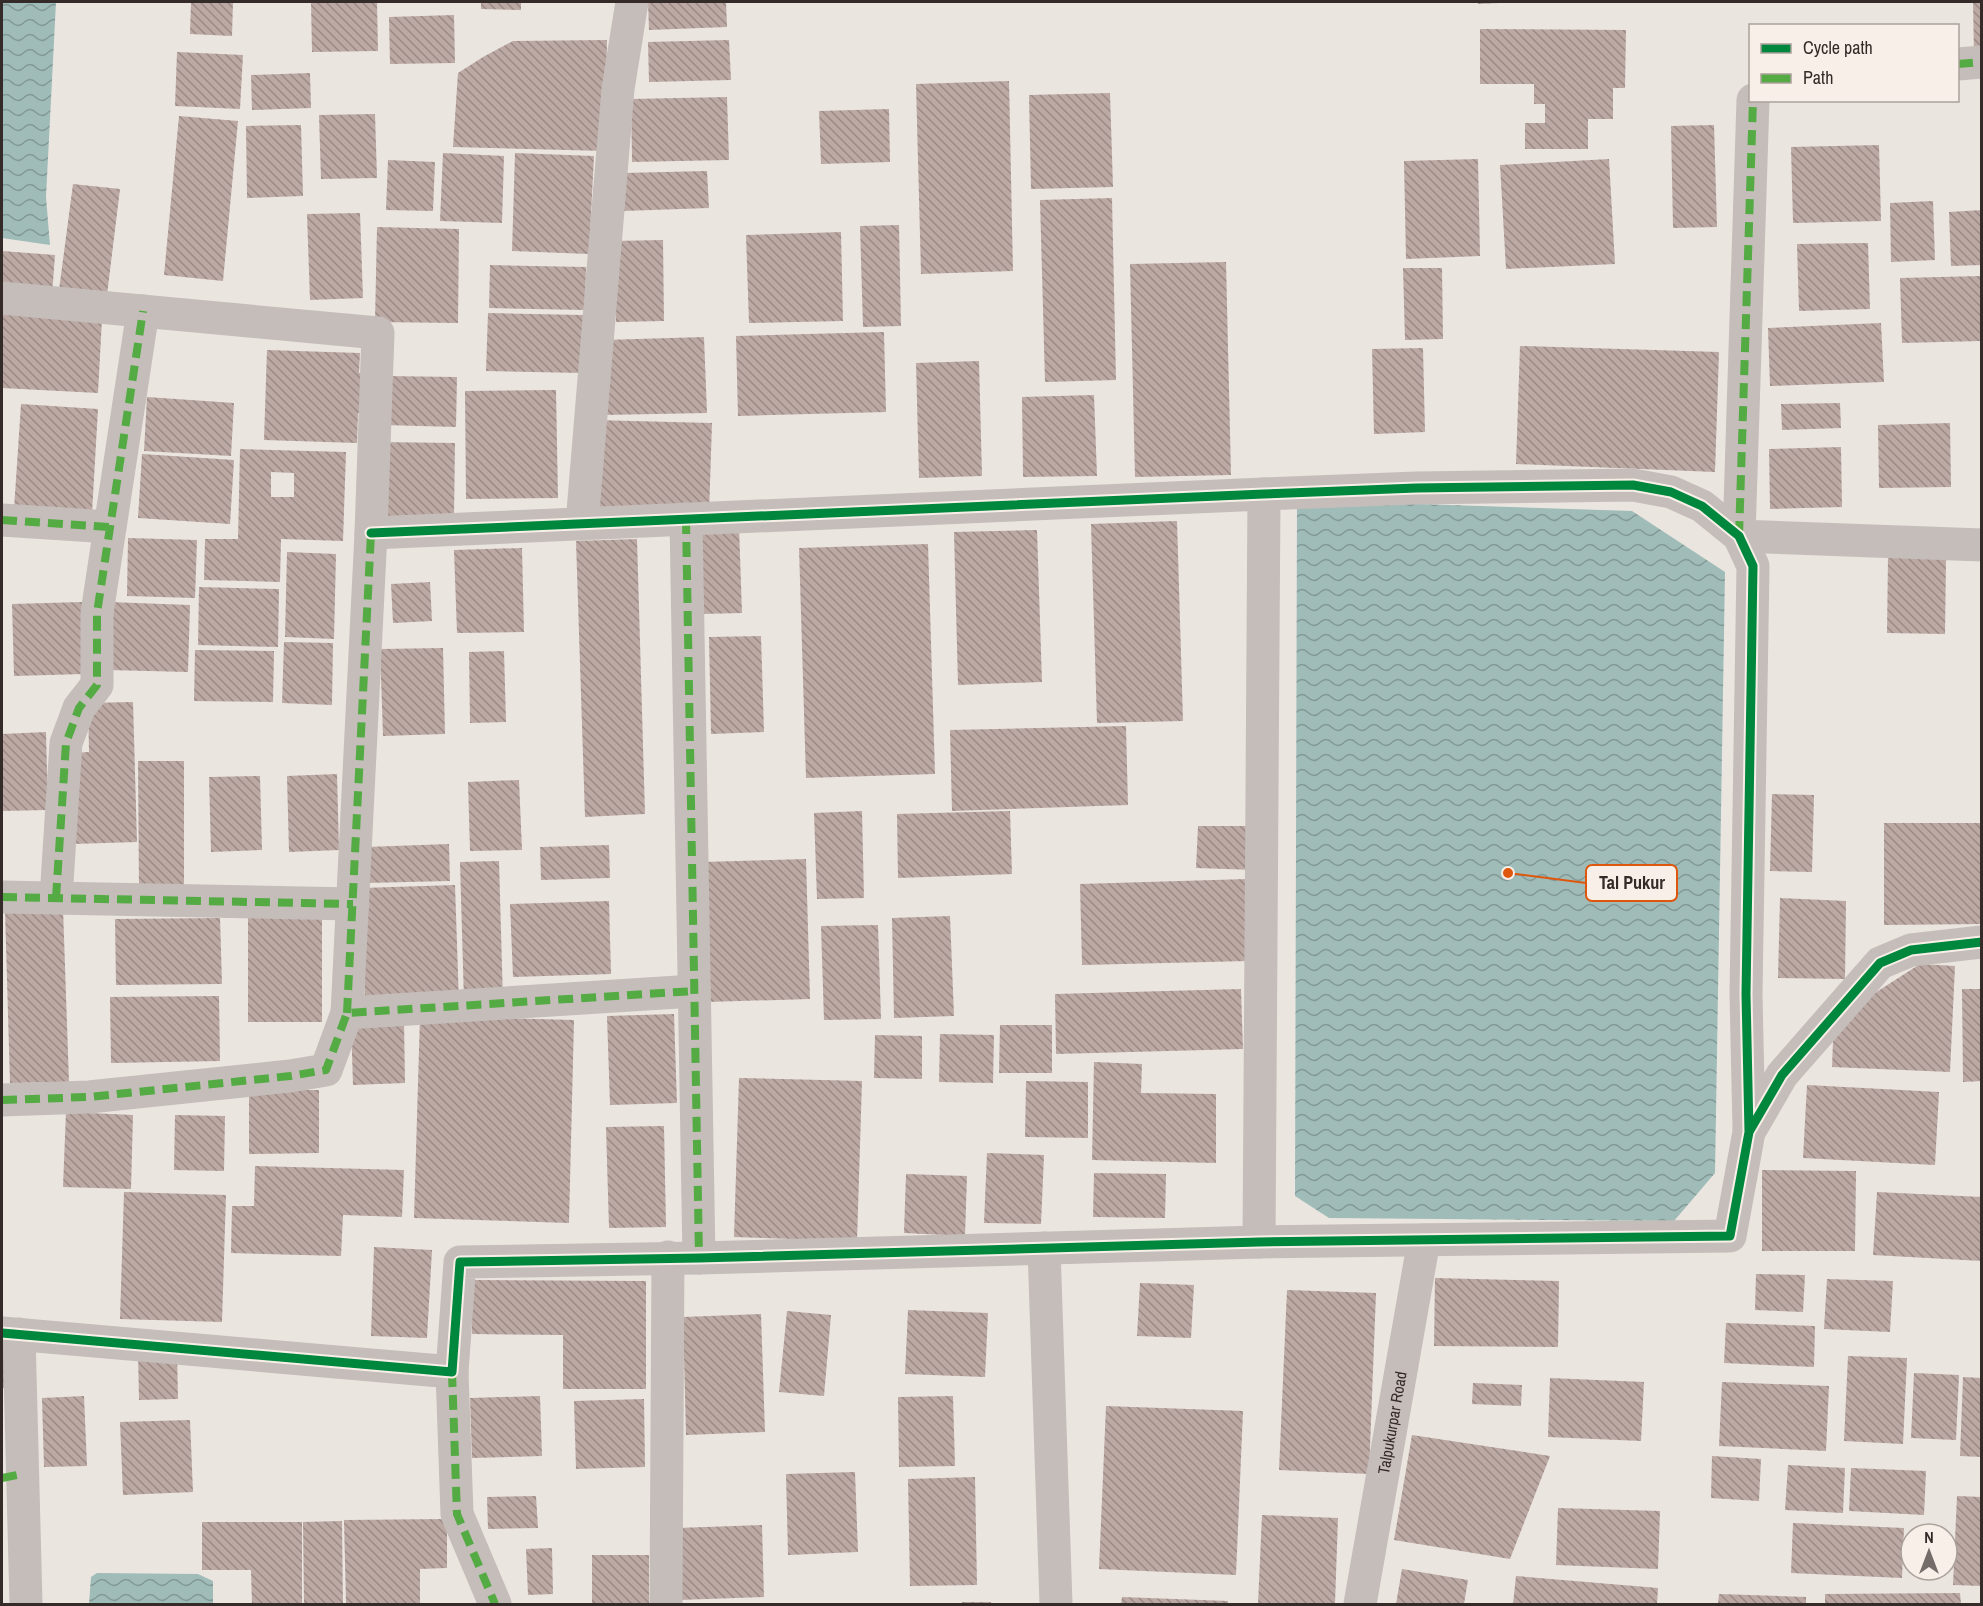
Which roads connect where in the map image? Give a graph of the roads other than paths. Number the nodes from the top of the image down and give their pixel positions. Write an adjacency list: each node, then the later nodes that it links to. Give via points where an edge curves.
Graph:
1 (632, 2): 10 (street, via 618,89)
2 (1982, 62): 3 (street)
3 (1959, 64)
4 (1753, 102): 13 (street)
5 (2, 298): 6 (street)
6 (143, 311): 11 (street); 12 (street, via 378,333)
7 (1264, 494): 8 (street); 13 (street, via 1634,485 1671,492 1702,506); 24 (street)
8 (686, 519): 10 (street); 19 (street)
9 (2, 520): 11 (street)
10 (582, 524): 12 (street)
11 (110, 527): 16 (street, via 97,613 97,685 79,708 66,743)
12 (370, 533): 17 (street)
13 (1739, 536): 14 (street); 22 (street, via 1753,566 1746,994)
14 (1982, 545)
15 (2, 897): 16 (street)
16 (56, 898): 17 (street)
17 (352, 904): 20 (street)
18 (1982, 942): 22 (street, via 1911,950 1880,963 1782,1075)
19 (694, 992): 20 (street); 26 (street)
20 (347, 1013): 21 (street, via 326,1070 89,1097)
21 (2, 1100)
22 (1749, 1132): 23 (street, via 1730,1236)
23 (1424, 1240): 24 (street); 34 (street, Talpukurpar Road)
24 (1259, 1242): 25 (street)
25 (1044, 1248): 26 (street); 33 (street)
26 (683, 1258): 28 (street, via 460,1262); 32 (street)
27 (10, 1333): 28 (street); 29 (street)
28 (452, 1372): 31 (street, via 457,1514)
29 (12, 1476): 30 (street)
30 (26, 1605)
31 (495, 1605)
32 (666, 1605)
33 (1056, 1605)
34 (1360, 1605)

